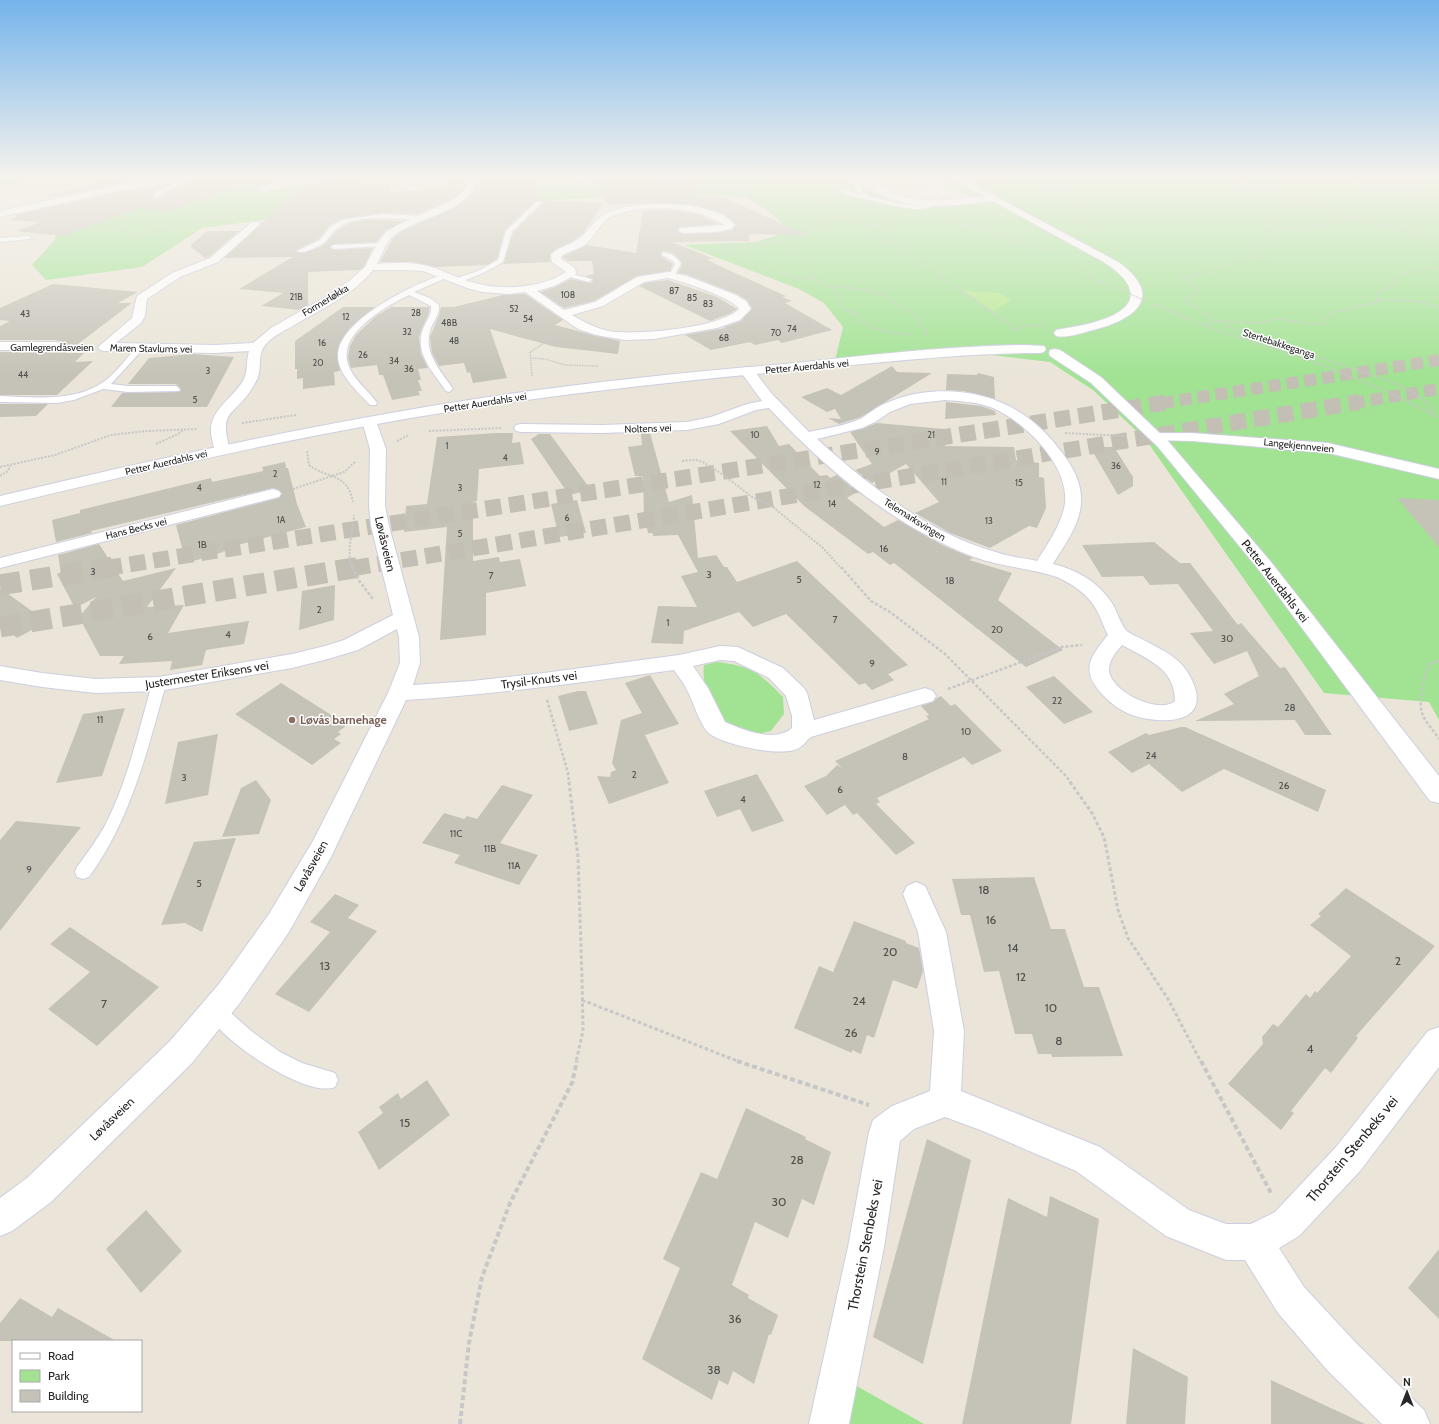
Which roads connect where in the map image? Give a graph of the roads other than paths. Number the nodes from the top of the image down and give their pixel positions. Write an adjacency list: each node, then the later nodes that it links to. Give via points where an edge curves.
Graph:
1 (232, 244): 24 (street, Maren Stavlums vei, via 214,260 176,275 141,298 137,320 104,347)
2 (314, 244): 8 (lane)
3 (506, 244): 14 (lane, via 500,261 485,270)
4 (577, 244): 11 (street, via 556,255 556,260 571,270)
5 (1079, 244): 19 (street, via 1110,261 1130,277 1136,286 1137,295 1133,306)
6 (381, 245): 7 (lane); 10 (street, Formerløkka)
7 (334, 247)
8 (300, 251)
9 (664, 254): 12 (lane, via 676,260 678,264)
10 (371, 267): 13 (street, via 415,267); 25 (street, Formerløkka, via 347,288 274,331)
11 (568, 275): 15 (lane); 16 (street, via 550,283)
12 (672, 275): 18 (street, via 641,279 599,304); 18 (street, via 732,297 742,303 745,310 738,317 715,324 639,337 611,336 582,326)
13 (446, 276): 14 (street); 17 (lane)
14 (456, 280): 16 (street, via 491,289)
15 (589, 280)
16 (526, 288): 18 (street)
17 (408, 292): 34 (lane, via 435,305 423,345 424,351); 37 (lane, via 361,323 350,334 342,351 346,370)
18 (563, 314)
19 (1103, 324): 21 (street); 26 (street)
20 (1047, 329): 21 (street)
21 (1060, 333): 26 (street, via 1077,338)
22 (0, 346): 23 (street, Gamlegrendåsveien)
23 (56, 346)
24 (141, 347): 25 (street, Maren Stavlums vei); 32 (lane)
25 (257, 347): 41 (street, via 249,382 220,418 217,431)
26 (1079, 347): 29 (street); 31 (street, Petter Auerdahls vei)
27 (1040, 349): 28 (street, Petter Auerdahls vei); 28 (street, Petter Auerdahls vei, via 1034,346 1031,338); 29 (street)
28 (977, 350): 30 (street, Petter Auerdahls vei)
29 (1055, 353): 31 (street, Petter Auerdahls vei)
30 (747, 371): 36 (street, Telemarksvingen); 37 (street, Petter Auerdahls vei)
31 (1096, 380): 40 (street, Petter Auerdahls vei)
32 (103, 386): 33 (lane); 35 (lane, via 63,399)
33 (176, 389)
34 (449, 389)
35 (0, 398)
36 (771, 403): 38 (street, Noltens vei, via 714,421 687,426 616,429); 39 (street, Telemarksvingen)
37 (371, 412): 41 (street, Petter Auerdahls vei); 47 (street, Løvåsveien, via 378,449 376,490 379,519)
38 (521, 428)
39 (806, 437): 46 (street, Telemarksvingen, via 875,494 934,533 982,554); 46 (street, via 848,428 906,401 940,396 967,397 996,404 1026,421 1040,434 1066,471 1070,483 1073,504 1064,531)
40 (1157, 437): 42 (street, Langekjennveien, via 1192,437 1328,448); 55 (street, Petter Auerdahls vei, via 1265,566)
41 (222, 450): 44 (street, Petter Auerdahls vei)
42 (1439, 474)
43 (273, 494): 45 (street, Hans Becks vei)
44 (0, 501)
45 (0, 563)
46 (1042, 568): 48 (street, Telemarksvingen, via 1073,577 1090,589 1102,602)
47 (401, 620): 51 (street, Justermester Eriksens vei, via 351,645 328,652 292,661); 52 (street, Løvåsveien, via 409,637 410,663)
48 (1114, 641)
49 (679, 662): 52 (street, Trysil-Knuts vei, via 472,688); 54 (street, via 697,688 717,728 738,737 766,743 791,742); 54 (street, Trysil-Knuts vei, via 720,653 738,654 776,673 796,693 803,716)
50 (0, 673): 51 (street, Justermester Eriksens vei, via 96,686)
51 (159, 684): 56 (lane, via 115,821)
52 (399, 693): 58 (street, Løvåsveien, via 322,849 279,923)
53 (925, 696): 54 (street)
54 (803, 731)
55 (1439, 794)
56 (83, 872)
57 (916, 894): 61 (street, via 932,932 949,1031)
58 (215, 1011): 60 (lane, via 239,1034 275,1061 296,1071); 62 (street, Løvåsveien, via 181,1052 39,1190)
59 (1439, 1042): 63 (street, Thorstein Stenbeks vei, via 1348,1159 1287,1224)
60 (328, 1080)
61 (945, 1101): 63 (street, Thorstein Stenbeks vei, via 1088,1159 1178,1224 1226,1242); 64 (street, Thorstein Stenbeks vei, via 904,1117 885,1132 866,1247)
62 (0, 1219)
63 (1254, 1242): 65 (street, via 1291,1300 1342,1357)
64 (830, 1424)
65 (1410, 1424)

